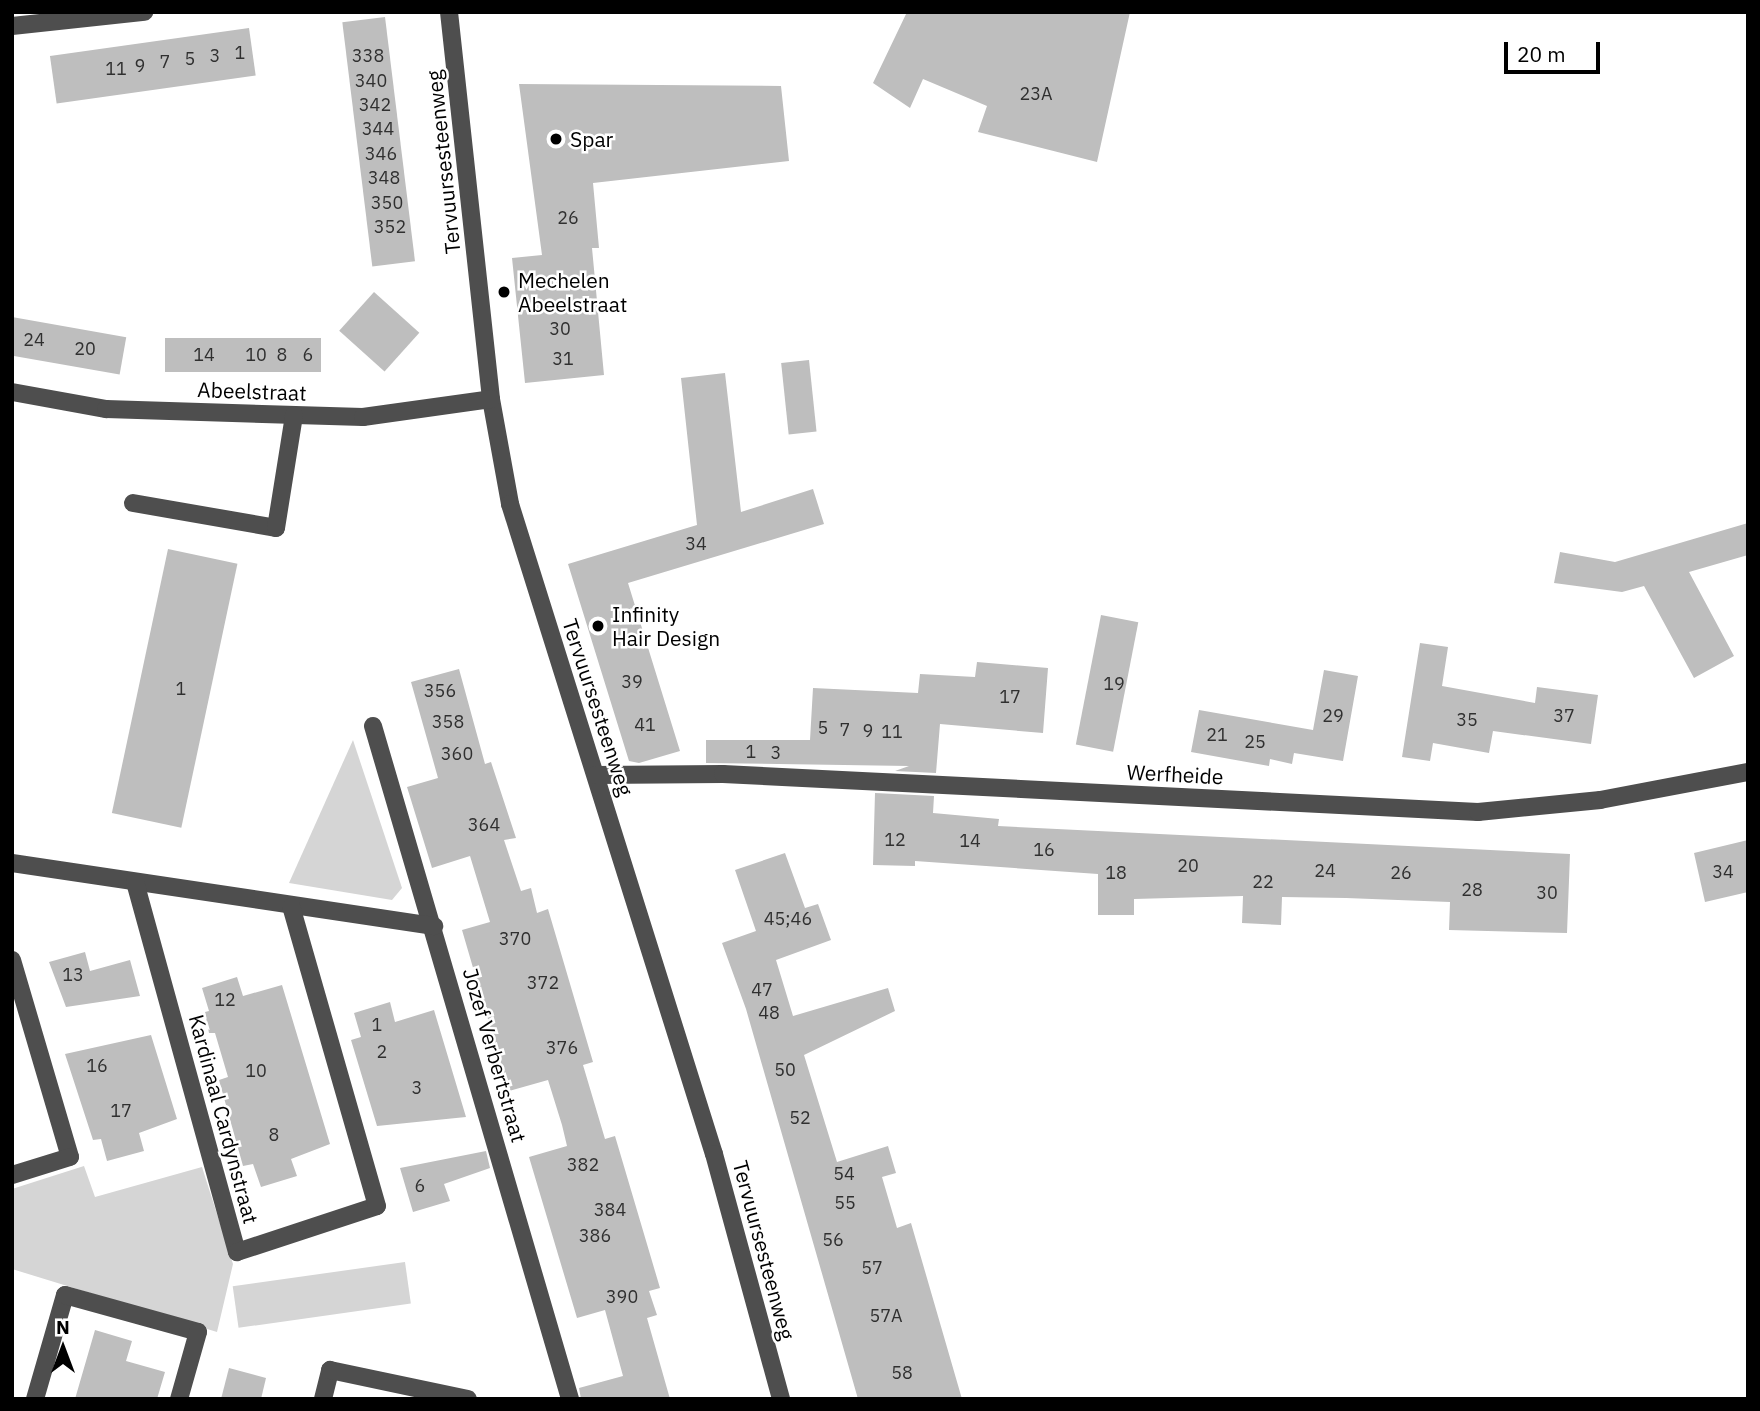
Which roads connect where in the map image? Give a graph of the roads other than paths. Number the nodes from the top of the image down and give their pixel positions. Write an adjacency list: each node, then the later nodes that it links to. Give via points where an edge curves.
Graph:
1 (144, 12): 3 (street)
2 (449, 12): 5 (street, Tervuursesteenweg)
3 (12, 26)
4 (12, 392): 6 (street, Abeelstraat, via 106,409)
5 (491, 399): 6 (street, Abeelstraat, via 363,417); 10 (street, Tervuursesteenweg, via 510,504)
6 (294, 415): 7 (street, via 276,528)
7 (133, 503)
8 (373, 726): 14 (street, Jozef Verbertstraat)
9 (1748, 772): 10 (street, Werfheide, via 1600,800 1478,812 723,774)
10 (596, 775): 22 (street, Tervuursesteenweg, via 714,1154)
11 (12, 863): 12 (street)
12 (135, 882): 13 (street); 13 (street, Kardinaal Cardynstraat, via 237,1252 377,1206)
13 (291, 907): 14 (street)
14 (434, 926): 21 (street, Jozef Verbertstraat)
15 (12, 960): 16 (street, via 70,1157)
16 (12, 1175)
17 (35, 1399): 18 (street, via 65,1295 198,1332)
18 (180, 1399)
19 (323, 1399): 20 (street, via 330,1370)
20 (468, 1399)
21 (570, 1399)
22 (781, 1399)

